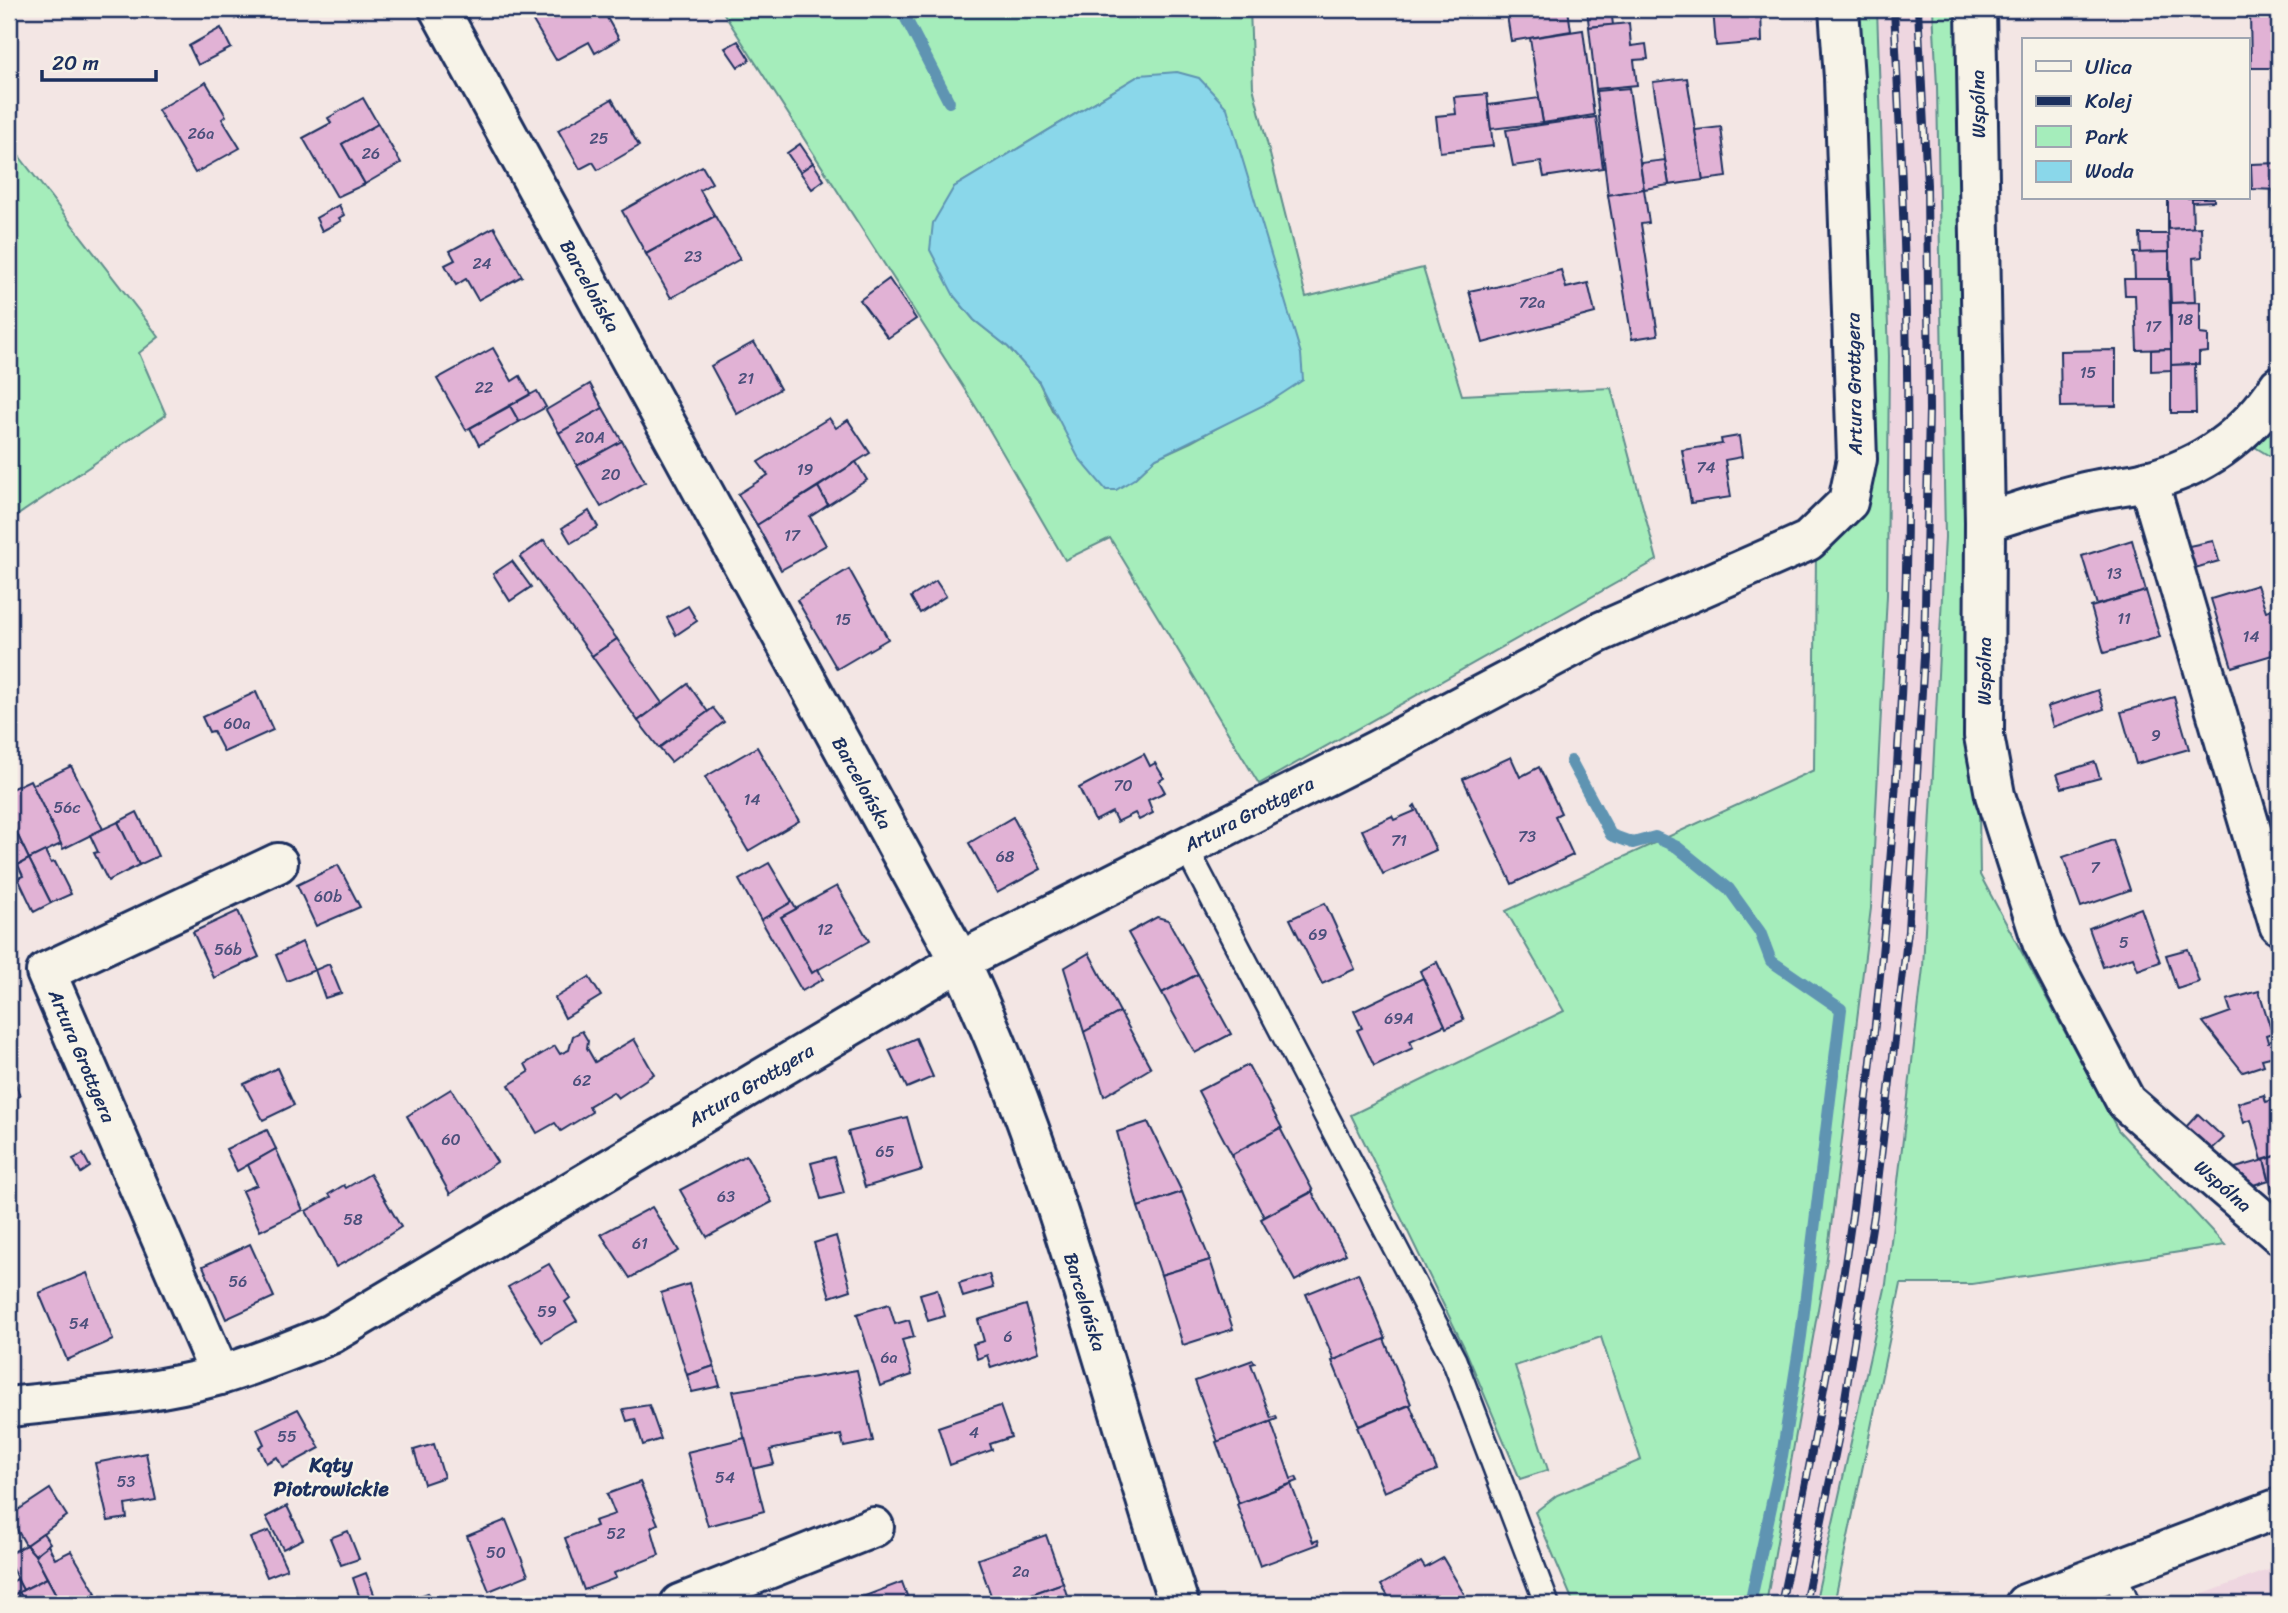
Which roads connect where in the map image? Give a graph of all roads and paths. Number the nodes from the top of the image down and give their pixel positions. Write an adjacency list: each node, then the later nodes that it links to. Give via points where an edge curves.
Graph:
1 (439, 9): 10 (street, Barcelońska)
2 (1839, 9): 7 (street, Artura Grottgera, via 1857,459 1848,502 1808,541 1598,633)
3 (1976, 9): 6 (street, Wspólna)
4 (2279, 386): 5 (street, via 2249,427 2229,444 2190,466)
5 (2148, 480): 6 (street, via 2087,492); 9 (street)
6 (1985, 522): 11 (street, Wspólna, via 1984,736 1995,794 2042,942 2126,1102)
7 (1185, 846): 10 (street, Artura Grottgera); 19 (lane, via 1454,1360)
8 (278, 863): 12 (street, Artura Grottgera, via 46,972)
9 (2279, 925)
10 (960, 961): 12 (street, Artura Grottgera, via 331,1334); 18 (street, Barcelońska, via 1012,1079)
11 (2279, 1234)
12 (220, 1375): 13 (street, Artura Grottgera, via 149,1391)
13 (9, 1407)
14 (2279, 1508): 16 (street)
15 (874, 1527): 17 (street)
16 (2120, 1588): 20 (street)
17 (680, 1604)
18 (1179, 1604)
19 (1547, 1604)
20 (2025, 1604)

